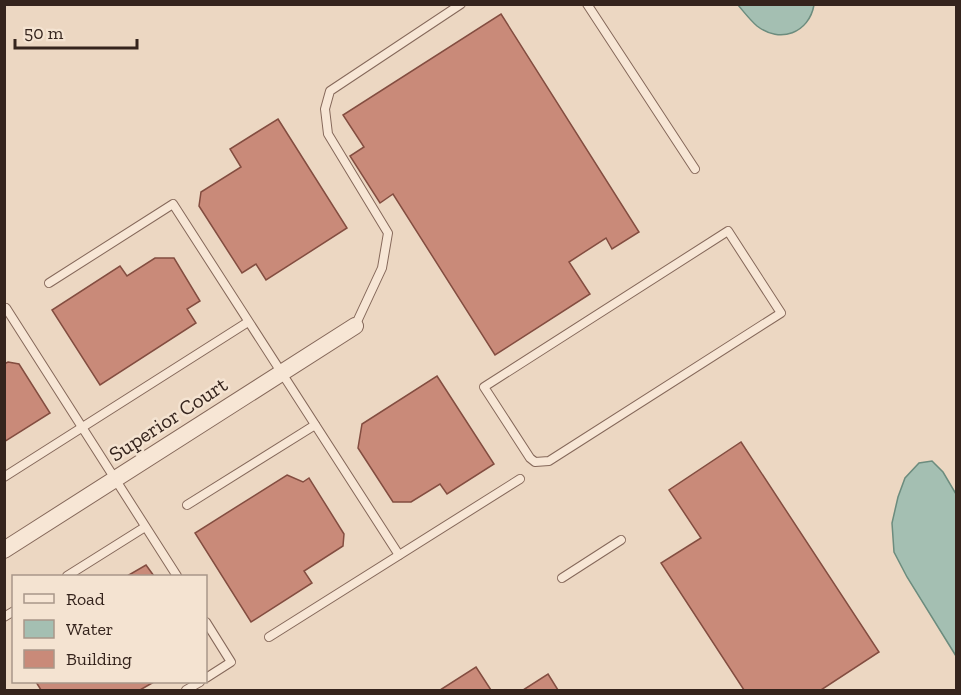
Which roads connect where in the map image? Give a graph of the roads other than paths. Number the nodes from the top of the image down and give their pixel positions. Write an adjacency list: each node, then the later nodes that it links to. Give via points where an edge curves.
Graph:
1 (461, 4): 7 (lane, via 330,91 325,109 328,134 388,233 382,268)
2 (587, 4): 3 (lane)
3 (695, 169)
4 (49, 283): 6 (lane, via 173,204)
5 (4, 310): 11 (lane)
6 (248, 322): 8 (lane); 11 (lane)
7 (356, 326): 8 (street, Superior Court)
8 (281, 372): 10 (lane); 13 (street, Superior Court)
9 (484, 387): 9 (lane, via 530,458 535,462 549,461 781,313 728,231)
10 (315, 425): 15 (lane); 19 (lane)
11 (82, 428): 12 (lane); 13 (lane)
12 (4, 477)
13 (114, 479): 16 (lane); 18 (street, Superior Court)
14 (520, 479): 19 (lane)
15 (186, 506)
16 (145, 527): 20 (lane); 21 (lane)
17 (621, 540): 22 (lane)
18 (4, 550)
19 (399, 555): 24 (lane)
20 (70, 575)
21 (176, 575)
22 (562, 578)
23 (207, 624): 25 (lane, via 231,662)
24 (269, 637)
25 (207, 677)

